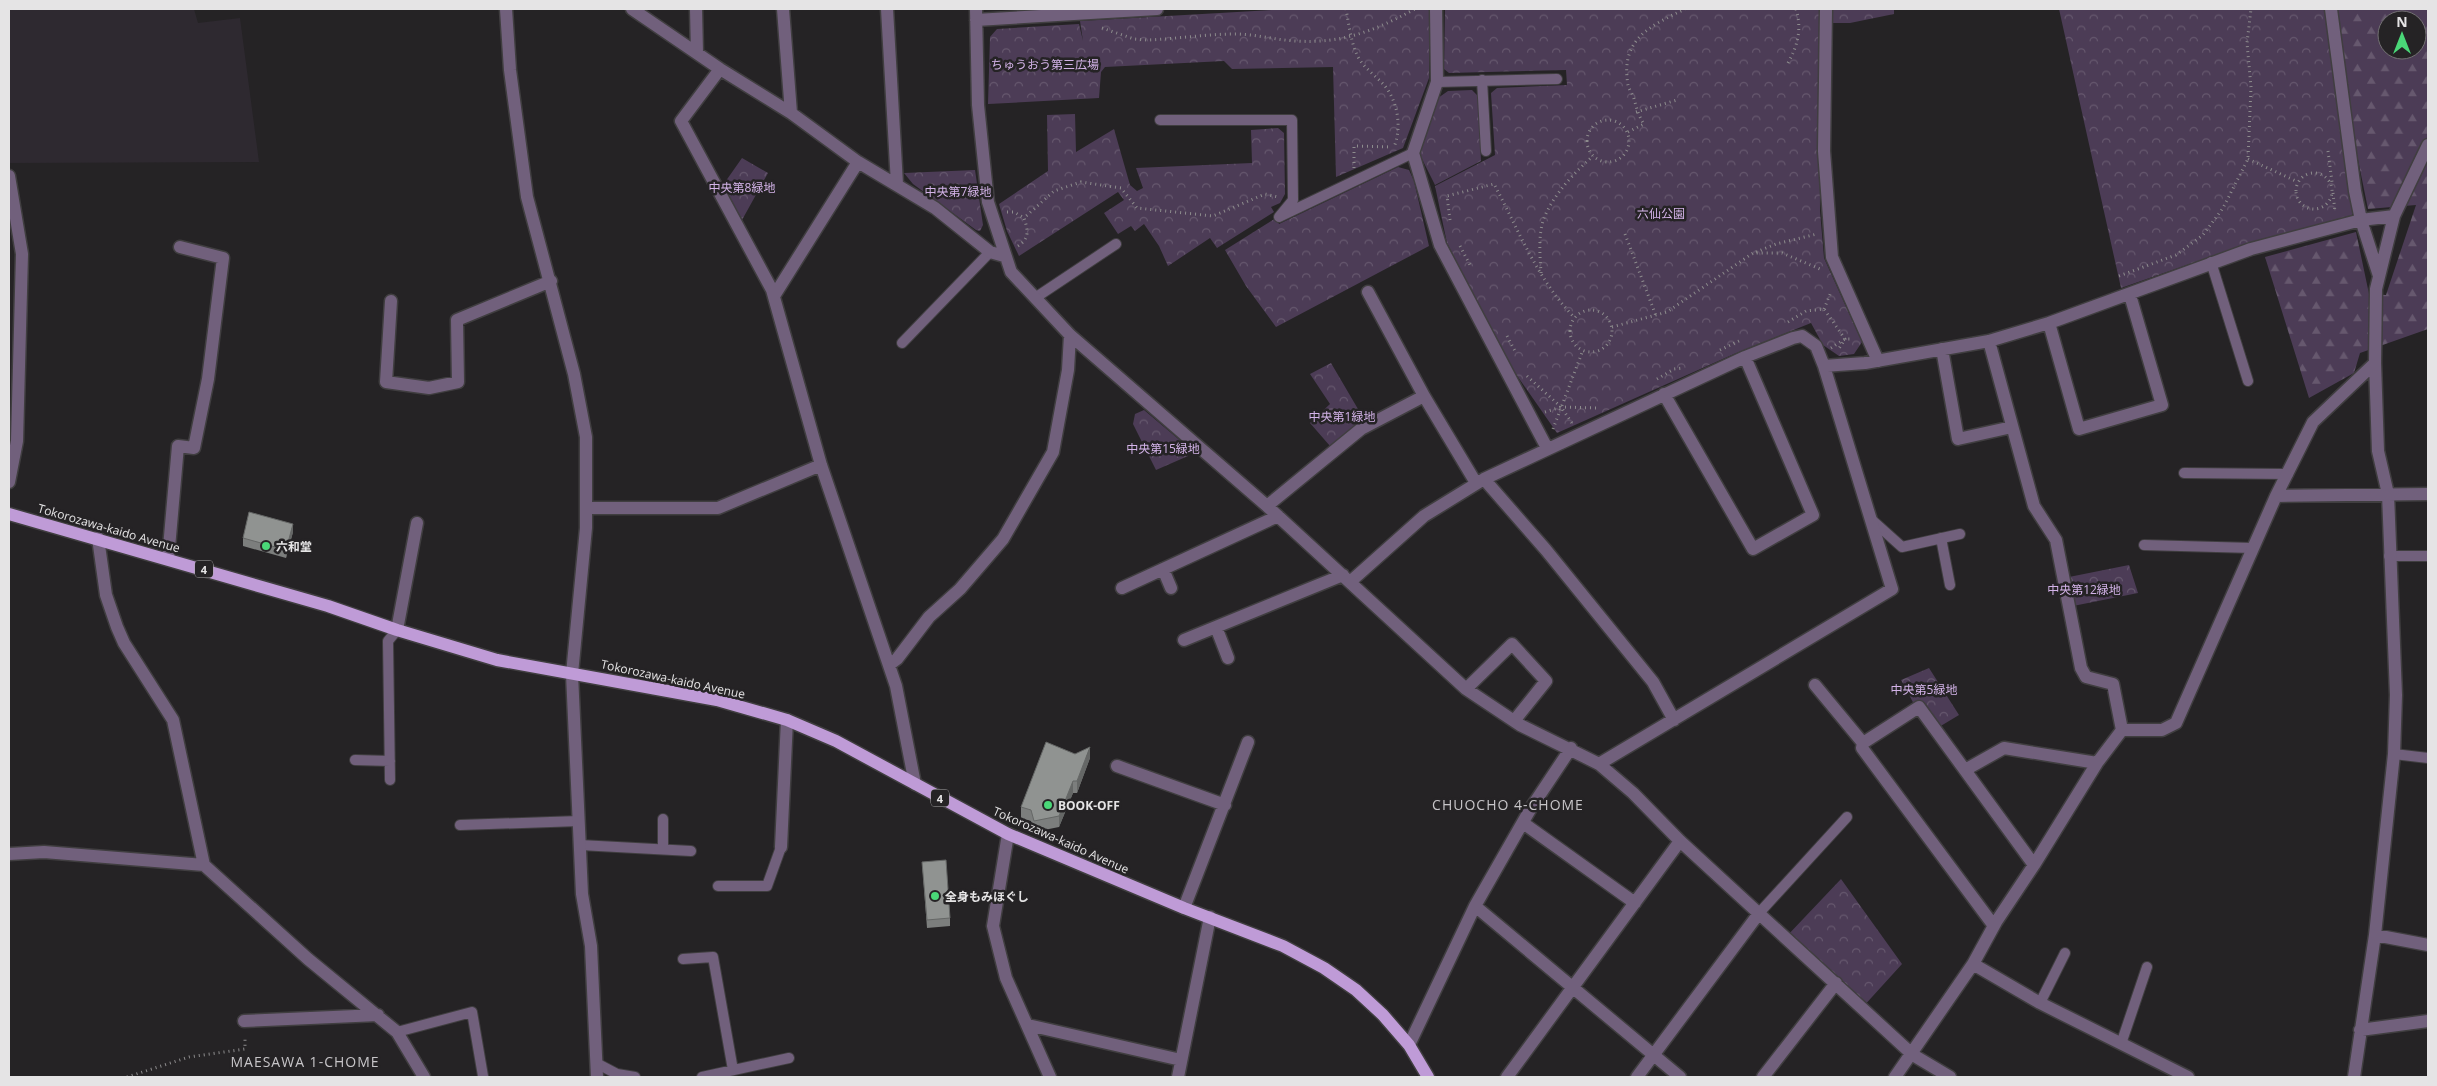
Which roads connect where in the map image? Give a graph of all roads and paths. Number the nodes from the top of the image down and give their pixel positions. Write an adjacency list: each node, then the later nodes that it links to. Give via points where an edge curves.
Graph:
1 (506, 9): 62 (street, via 510,70 527,196)
2 (632, 9): 18 (street)
3 (696, 9): 18 (street)
4 (783, 9): 26 (street)
5 (887, 9): 41 (street)
6 (1157, 9): 15 (street)
7 (1346, 9): 17 (path)
8 (1416, 9): 17 (path, via 1388,24)
9 (1436, 9): 23 (street)
10 (1685, 9): 25 (path, via 1652,25 1632,47 1627,67)
11 (1796, 9): 19 (path, via 1800,34)
12 (1826, 9): 48 (street, via 1824,151)
13 (2251, 9): 35 (path, via 2247,43 2251,87)
14 (2331, 9): 45 (street)
15 (1092, 13): 16 (street); 17 (path, via 1094,24 1134,39 1176,39 1214,34 1295,41)
16 (976, 15): 55 (street, via 978,105 988,202)
17 (1351, 37): 30 (path, via 1362,63 1385,86 1394,103 1397,112)
18 (697, 53): 20 (street)
19 (1788, 63)
20 (720, 69): 26 (street); 66 (street, via 681,121)
21 (1557, 78): 22 (lane)
22 (1482, 80): 23 (lane); 31 (lane)
23 (1437, 82): 33 (street)
24 (1677, 100): 25 (path)
25 (1636, 112): 28 (path, via 1644,124)
26 (791, 113): 37 (street)
27 (1160, 120): 43 (lane, via 1292,120)
28 (1628, 132): 34 (path, via 1630,143 1621,158 1610,163); 34 (path, via 1617,121 1602,120 1596,124 1587,136 1588,150)
29 (2428, 145): 44 (street)
30 (1394, 147): 36 (path); 39 (path, via 1354,146)
31 (1486, 151)
32 (2328, 151): 42 (path)
33 (1413, 153): 36 (lane); 92 (street, via 1440,245)
34 (1593, 156): 59 (path, via 1569,180 1544,219 1540,245)
35 (2248, 159): 40 (path); 60 (path, via 2223,208 2203,234 2176,255)
36 (1399, 160): 39 (lane)
37 (858, 162): 41 (street); 66 (street)
38 (9, 176): 97 (street, via 22,254 18,441)
39 (1354, 181): 43 (lane, via 1279,217)
40 (2298, 182): 42 (path, via 2306,174 2318,172 2328,178); 42 (path, via 2298,199 2311,209 2327,204)
41 (897, 184): 53 (street, via 935,208)
42 (2333, 189): 47 (path)
43 (1293, 200): 55 (path, via 1265,194 1213,216 1137,208 1121,188 1081,182 1054,191 1024,218 1028,231 1025,242)
44 (2394, 216): 45 (street); 61 (street)
45 (2361, 220): 47 (street); 61 (street)
46 (1451, 225): 59 (path, via 1447,196 1494,184)
47 (2337, 226): 56 (street)
48 (1829, 231): 54 (path); 82 (street, via 1832,257)
49 (1626, 234): 70 (path)
50 (1456, 241): 58 (path)
51 (1116, 244): 67 (lane)
52 (180, 247): 114 (street, via 223,258 208,379 194,448 178,446)
53 (990, 252): 55 (street); 77 (lane)
54 (1753, 253): 57 (path, via 1782,253); 70 (path, via 1667,312)
55 (1004, 256): 67 (street, via 1011,272)
56 (2211, 262): 65 (street); 86 (lane)
57 (1822, 270)
58 (1472, 271)
59 (1541, 274): 71 (path)
60 (2119, 276)
61 (2379, 276): 83 (street)
62 (551, 281): 68 (street, via 457,320 458,382 429,388 386,382); 102 (street, via 586,437)
63 (1828, 285): 69 (path, via 1831,293)
64 (1368, 292): 88 (street)
65 (2130, 295): 72 (street); 72 (street, via 2162,405 2079,429)
66 (774, 296): 93 (street)
67 (1035, 298): 75 (street)
68 (391, 301)
69 (1824, 309)
70 (1656, 316): 73 (path)
71 (1575, 318): 73 (path, via 1583,311 1595,310 1607,317); 79 (path, via 1571,324 1571,337)
72 (2049, 323): 76 (street)
73 (1612, 327): 79 (path, via 1611,337 1603,348)
74 (1505, 333): 80 (path)
75 (1070, 335): 101 (street); 124 (street, via 1068,370 1053,452 1003,539 960,589 929,617)
76 (1989, 341): 78 (street); 91 (street)
77 (902, 343)
78 (1942, 349): 82 (street); 91 (street, via 1958,439)
79 (1583, 350): 89 (path)
80 (1516, 354)
81 (1745, 357): 84 (street, via 1802,336 1816,346); 87 (street); 87 (street, via 1813,515 1753,549)
82 (1878, 361): 84 (street)
83 (2374, 364): 95 (street, via 2313,422); 98 (street, via 2378,451)
84 (1824, 366): 105 (street)
85 (1523, 372): 89 (path)
86 (2248, 381)
87 (1664, 394): 92 (street)
88 (1424, 396): 96 (street); 101 (street, via 1362,429)
89 (1561, 407): 90 (path); 92 (path)
90 (1607, 408)
91 (2012, 427): 131 (street, via 2034,506 2056,540 2081,668 2086,677 2113,684)
92 (1547, 448): 96 (street)
93 (821, 465): 102 (street, via 718,508); 124 (street)
94 (2184, 473): 95 (lane)
95 (2288, 474): 100 (street)
96 (1480, 481): 116 (street, via 1424,516); 129 (street, via 1546,550 1654,682)
97 (9, 482)
98 (2388, 494): 99 (street); 100 (street); 112 (street)
99 (2428, 494)
100 (2276, 496): 111 (street)
101 (1267, 506): 104 (street)
102 (586, 508): 125 (street)
103 (9, 514): 108 (main road, Tokorozawa-kaido Avenue / 4)
104 (1278, 516): 115 (street); 116 (street)
105 (1873, 521): 109 (lane, via 1902,546); 129 (street, via 1892,589)
106 (416, 523): 121 (street)
107 (1960, 534): 109 (lane)
108 (98, 538): 114 (main road, Tokorozawa-kaido Avenue / 4); 158 (street, via 106,595 117,627 173,720)
109 (1941, 538): 117 (lane)
110 (2144, 545): 111 (lane)
111 (2253, 548): 131 (street, via 2176,724 2162,730)
112 (2389, 556): 113 (lane); 135 (street, via 2396,695)
113 (2428, 556)
114 (168, 559): 121 (main road, Tokorozawa-kaido Avenue / 4)
115 (1163, 569): 118 (street); 119 (street)
116 (1346, 579): 120 (street); 127 (street)
117 (1950, 585)
118 (1122, 588)
119 (1171, 588)
120 (1216, 627): 122 (street); 123 (street)
121 (397, 630): 125 (main road, Tokorozawa-kaido Avenue / 4, via 497,660); 138 (lane, via 388,641)
122 (1184, 640)
123 (1228, 658)
124 (889, 665): 144 (street)
125 (572, 674): 128 (main road, Tokorozawa-kaido Avenue / 4, via 718,700); 148 (street)
126 (1815, 685): 133 (street)
127 (1466, 689): 130 (street); 130 (street, via 1512,644 1546,681)
128 (787, 720): 144 (main road, Tokorozawa-kaido Avenue / 4, via 836,741); 154 (street)
129 (1674, 720): 140 (street)
130 (1514, 721): 134 (street)
131 (2122, 730): 139 (street)
132 (1248, 742): 145 (street)
133 (1863, 743): 142 (street, via 1919,707); 166 (street, via 1862,748)
134 (1571, 748): 140 (street); 149 (street)
135 (2394, 754): 136 (lane); 167 (street)
136 (2428, 758)
137 (355, 760): 138 (lane)
138 (390, 761): 143 (lane)
139 (2097, 763): 142 (street, via 2004,748); 159 (street)
140 (1599, 764): 152 (street)
141 (1117, 766): 145 (street)
142 (1965, 770): 159 (street)
143 (390, 780)
144 (915, 784): 151 (main road, Tokorozawa-kaido Avenue / 4)
145 (1225, 805): 163 (street)
146 (1847, 816): 164 (lane)
147 (663, 819): 155 (lane)
148 (579, 821): 150 (lane); 153 (street)
149 (1523, 823): 161 (street); 162 (street)
150 (460, 825)
151 (1008, 834): 163 (main road, Tokorozawa-kaido Avenue / 4); 179 (street, via 993,926 1006,978)
152 (1680, 840): 161 (street); 164 (street)
153 (580, 845): 155 (lane); 188 (street, via 582,894 591,946)
154 (781, 847): 160 (lane, via 767,886)
155 (663, 849): 156 (lane)
156 (691, 851)
157 (9, 854): 158 (street, via 44,852)
158 (204, 865): 176 (street, via 308,960)
159 (2034, 865): 166 (street)
160 (718, 886)
161 (1635, 903): 174 (street)
162 (1475, 906): 174 (street); 183 (street)
163 (1184, 908): 165 (main road, Tokorozawa-kaido Avenue / 4)
164 (1760, 912): 173 (street); 184 (street)
165 (1210, 918): 183 (main road, Tokorozawa-kaido Avenue / 4, via 1283,946 1324,968 1356,990); 187 (street)
166 (1994, 926): 171 (street)
167 (2375, 935): 168 (street); 180 (street)
168 (2428, 945)
169 (2065, 953): 175 (lane)
170 (683, 959): 189 (lane, via 714,957)
171 (1973, 964): 175 (street); 185 (street)
172 (2147, 967): 182 (lane)
173 (1836, 984): 185 (street); 202 (street)
174 (1574, 988): 184 (street); 199 (street)
175 (2040, 1003): 182 (street)
176 (378, 1015): 177 (street); 181 (street)
177 (244, 1021): 191 (path, via 245,1048 189,1057)
178 (2428, 1021): 180 (street)
179 (1028, 1025): 187 (street); 196 (street)
180 (2360, 1030): 206 (street)
181 (398, 1032): 190 (lane, via 472,1012); 192 (street)
182 (2122, 1044): 205 (street)
183 (1409, 1045): 198 (main road, Tokorozawa-kaido Avenue / 4)
184 (1654, 1055): 200 (street); 201 (street)
185 (1913, 1055): 203 (street); 204 (street)
186 (789, 1058): 189 (lane)
187 (1181, 1060): 197 (street)
188 (598, 1064): 193 (street); 194 (lane, via 617,1074)
189 (733, 1070): 195 (lane)
190 (483, 1076)
191 (127, 1077)
192 (424, 1077)
193 (597, 1077)
194 (635, 1077)
195 (702, 1077)
196 (1050, 1077)
197 (1178, 1077)
198 (1428, 1077)
199 (1507, 1077)
200 (1637, 1077)
201 (1680, 1077)
202 (1763, 1077)
203 (1895, 1077)
204 (1950, 1077)
205 (2188, 1077)
206 (2354, 1077)

